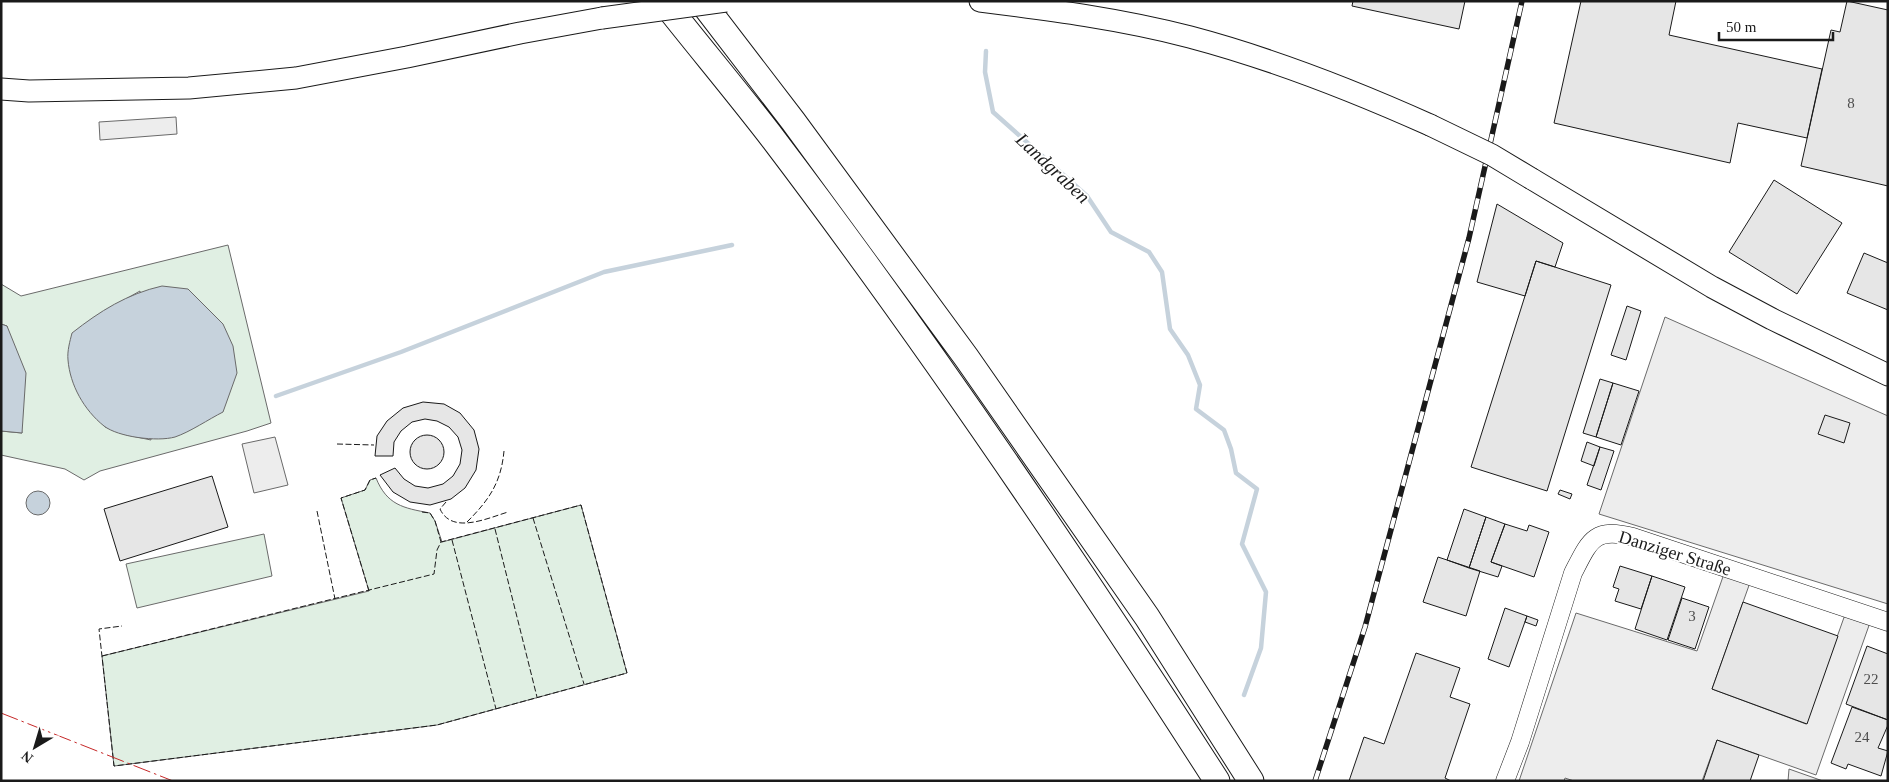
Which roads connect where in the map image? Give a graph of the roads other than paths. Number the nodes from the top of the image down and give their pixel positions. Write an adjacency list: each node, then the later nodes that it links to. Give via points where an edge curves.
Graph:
1 (663, 1): 8 (highway, via 774,140 939,366 1125,637)
2 (701, 1): 9 (highway, via 966,357 1147,617)
3 (726, 1): 5 (main road, bridge, via 602,18 296,78 189,88)
4 (980, 1): 6 (main road, bridge, via 1079,14 1189,37 1257,56 1321,79 1492,155 1712,287)
5 (1, 89)
6 (1888, 375)
7 (1888, 622): 10 (street, Danziger Straße, via 1633,537 1603,533 1587,547 1573,573)
8 (1218, 781)
9 (1251, 781)
10 (1505, 781)

